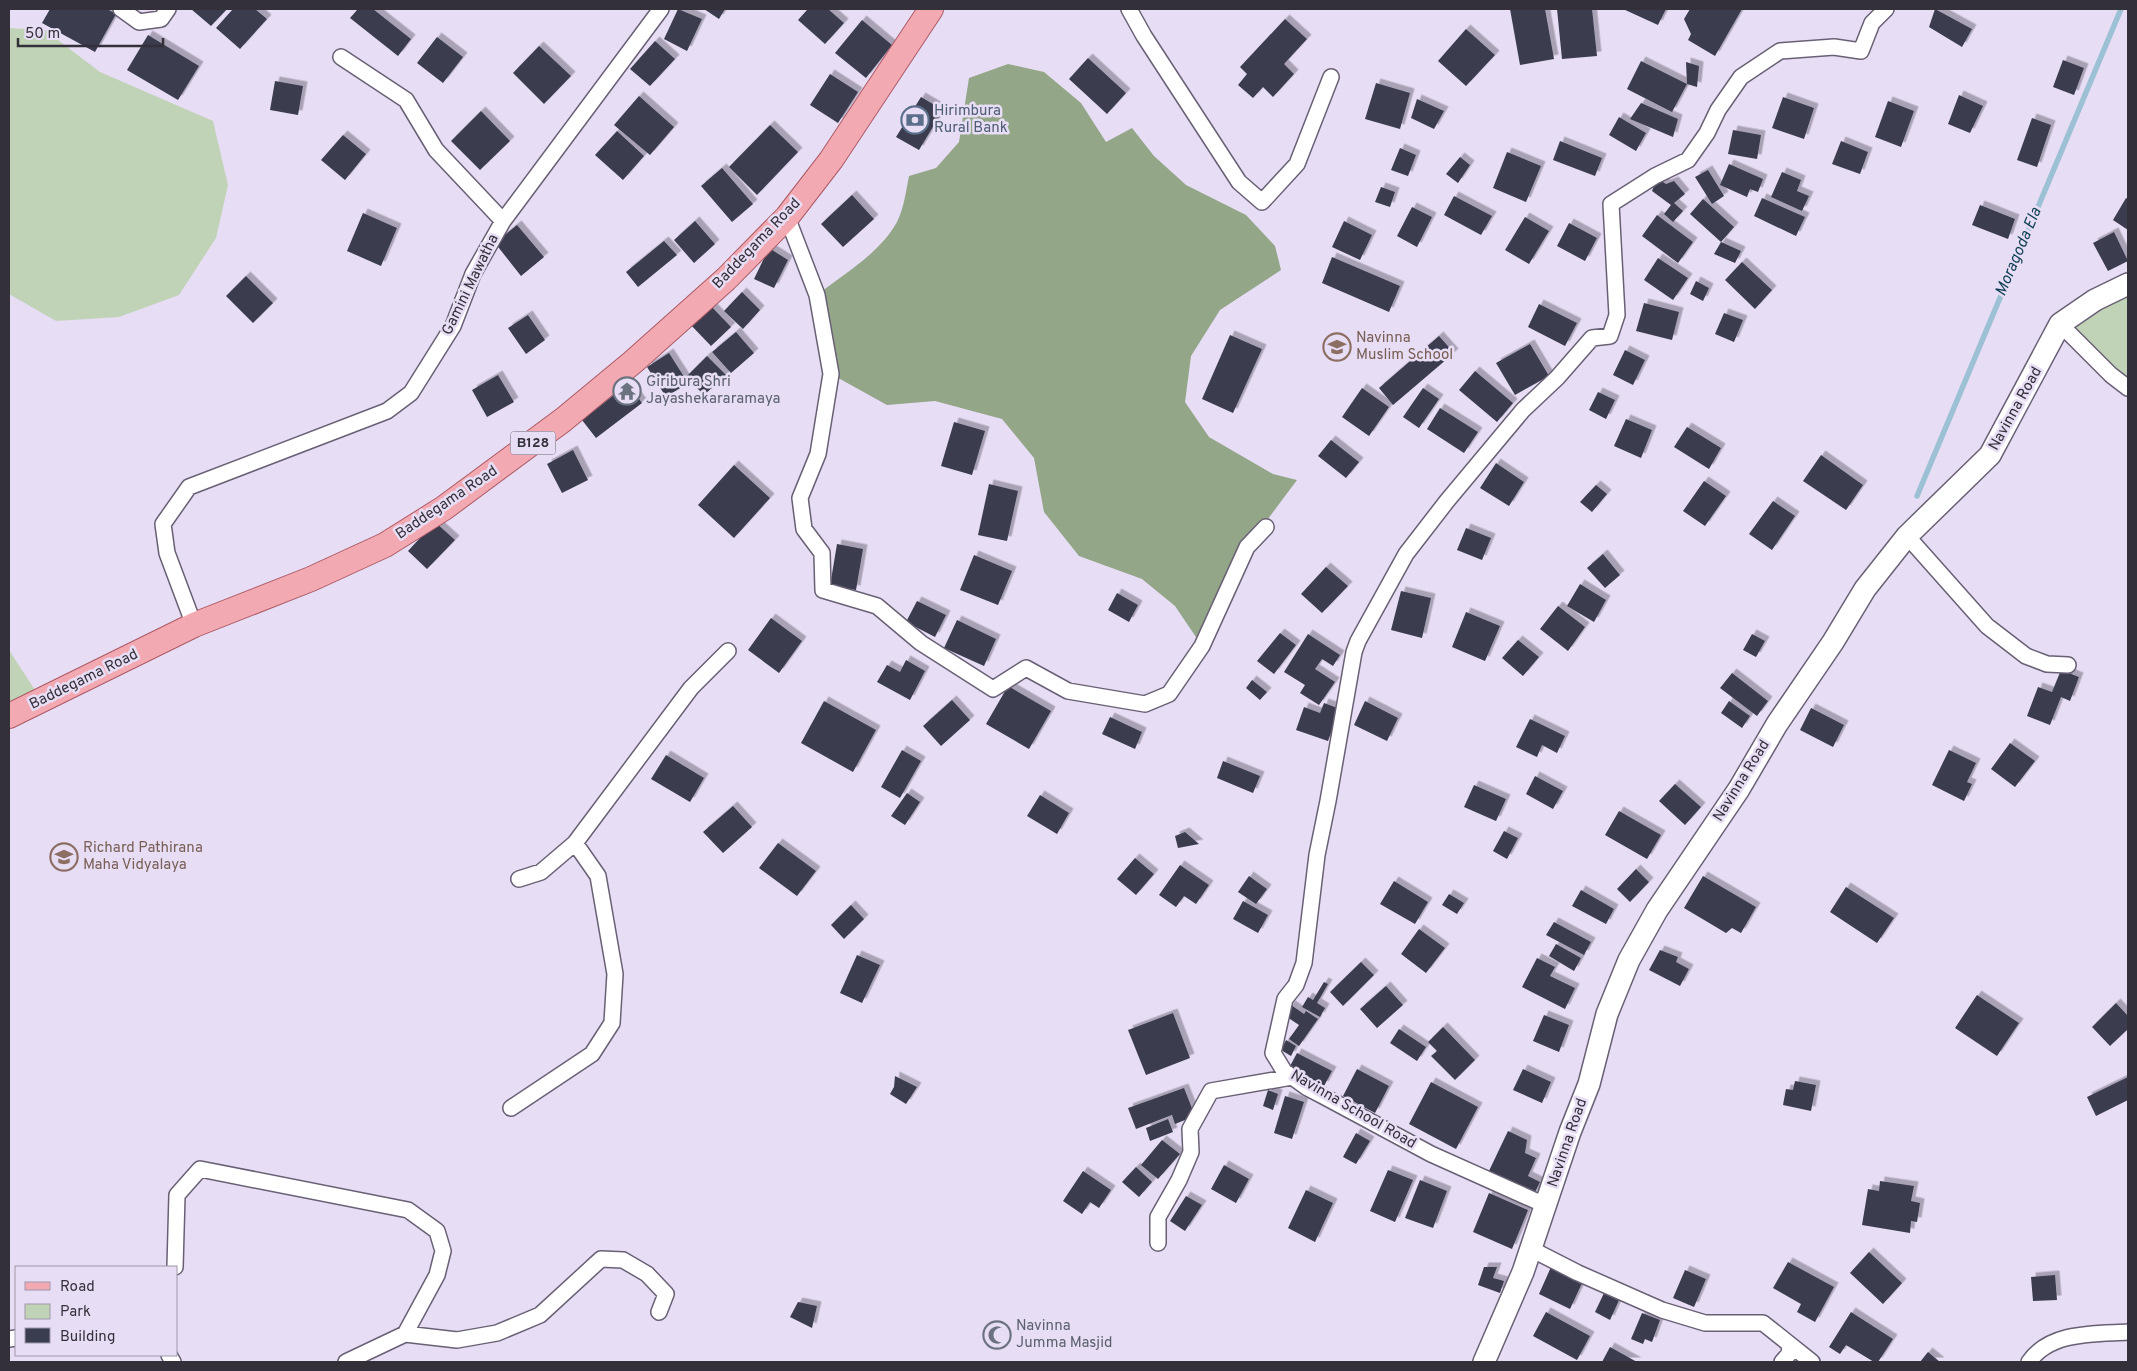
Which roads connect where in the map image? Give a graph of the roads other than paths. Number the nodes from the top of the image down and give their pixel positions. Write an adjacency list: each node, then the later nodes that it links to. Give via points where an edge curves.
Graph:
1 (121, 9): 2 (street, via 139,22 161,19)
2 (168, 9)
3 (661, 9): 10 (street, Gamini Mawatha)
4 (931, 9): 9 (main road, Baddegama Road / B128, via 831,160)
5 (1129, 9): 8 (street, via 1239,182 1262,202 1297,164)
6 (1886, 9): 22 (street, Navinna School Road, via 1872,23 1861,51 1834,47 1780,52 1741,77 1688,160 1611,204 1616,315 1610,336 1592,338 1523,410 1401,562 1354,652 1317,855 1304,963 1296,985 1285,999 1273,1053 1284,1071)
7 (341, 57): 10 (street, via 406,100 436,150)
8 (1331, 77)
9 (787, 217): 14 (street, via 817,295 831,374 818,454 800,498 804,529 822,553 823,590 876,606 921,643 993,688 1026,668 1068,691 1145,704 1169,694 1202,646 1247,547); 16 (main road, Baddegama Road / B128, via 726,279 633,362 563,420 444,508 352,560)
10 (503, 221): 16 (street, Gamini Mawatha, via 473,274 453,326 411,393 388,411 189,487 163,524 167,552)
11 (2128, 284): 12 (street, Navinna Road, via 2095,300)
12 (2060, 324): 13 (street); 15 (street, Navinna Road, via 1990,456)
13 (2128, 388)
14 (1266, 527)
15 (1907, 536): 18 (street, via 1987,626 2026,656 2047,664); 24 (street, Navinna Road, via 1865,589 1739,789 1657,910 1629,960 1606,1014 1589,1084)
16 (194, 625): 19 (main road, Baddegama Road / B128)
17 (728, 651): 20 (street, via 691,688)
18 (2068, 665)
19 (9, 716)
20 (575, 842): 21 (street, via 541,872); 23 (street, via 598,876 615,974 612,1023 592,1054)
21 (519, 879)
22 (1292, 1076): 24 (street, Navinna School Road, via 1306,1087 1431,1154 1536,1201); 25 (street, via 1211,1091 1190,1129 1191,1152 1158,1217)
23 (511, 1108)
24 (1547, 1201): 26 (street, Navinna Road)
25 (1158, 1243)
26 (1531, 1249): 31 (street, via 1662,1310 1705,1323 1763,1323); 33 (street, Navinna Road)
27 (175, 1266): 30 (street, via 177,1195 200,1169 408,1210 437,1231 443,1251 437,1275)
28 (658, 1312): 30 (street, via 666,1294 646,1274 623,1260 601,1259 540,1315 497,1334 457,1340)
29 (2128, 1332): 36 (street, via 2057,1340 2035,1354)
30 (406, 1334): 32 (street)
31 (1790, 1345): 34 (street, via 1789,1354); 35 (street)
32 (346, 1362)
33 (1484, 1362)
34 (1782, 1362)
35 (1812, 1362)
36 (2029, 1362)

